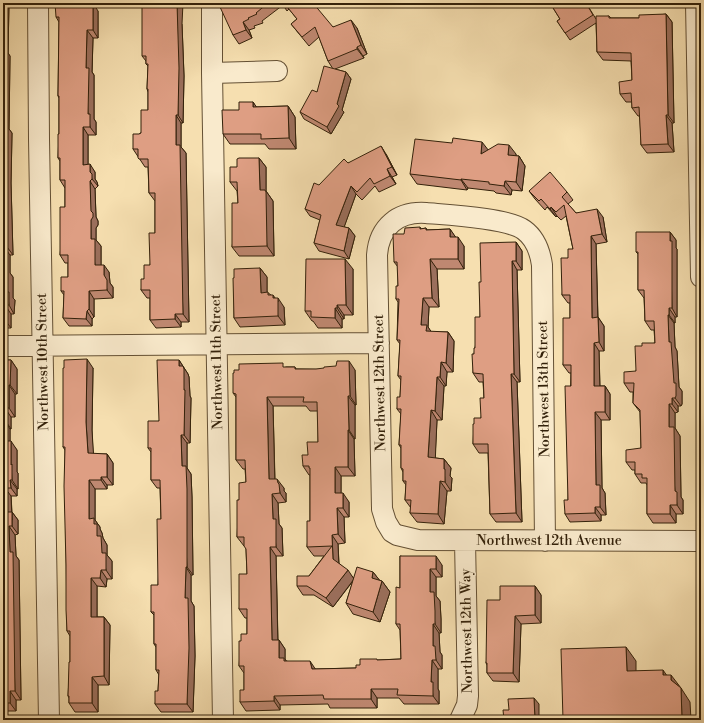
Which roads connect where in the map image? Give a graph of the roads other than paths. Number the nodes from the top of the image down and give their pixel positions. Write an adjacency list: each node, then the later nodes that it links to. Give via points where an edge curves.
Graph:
1 (38, 3): 11 (street, Northwest 10th Street)
2 (212, 3): 5 (street, Northwest 11th Street)
3 (696, 3): 7 (street)
4 (277, 71): 5 (street)
5 (212, 73): 9 (street, Northwest 11th Street)
6 (533, 238): 8 (street, Northwest 12th Street, via 523,229 506,222 419,212 398,219 387,228 380,239 377,255); 14 (street, Northwest 13th Street, via 539,249 542,265)
7 (701, 277)
8 (379, 344): 9 (street); 12 (street, Northwest 12th Street, via 382,509 386,522)
9 (216, 345): 11 (street); 17 (street, Northwest 11th Street)
10 (3, 346): 11 (street)
11 (42, 346): 16 (street, Northwest 10th Street)
12 (397, 536): 13 (street, Northwest 12th Avenue, via 418,540)
13 (465, 541): 14 (street, Northwest 12th Avenue); 18 (street, Northwest 12th Way, via 468,696)
14 (545, 541): 15 (street, Northwest 12th Avenue)
15 (701, 541)
16 (49, 720)
17 (223, 720)
18 (460, 720)

